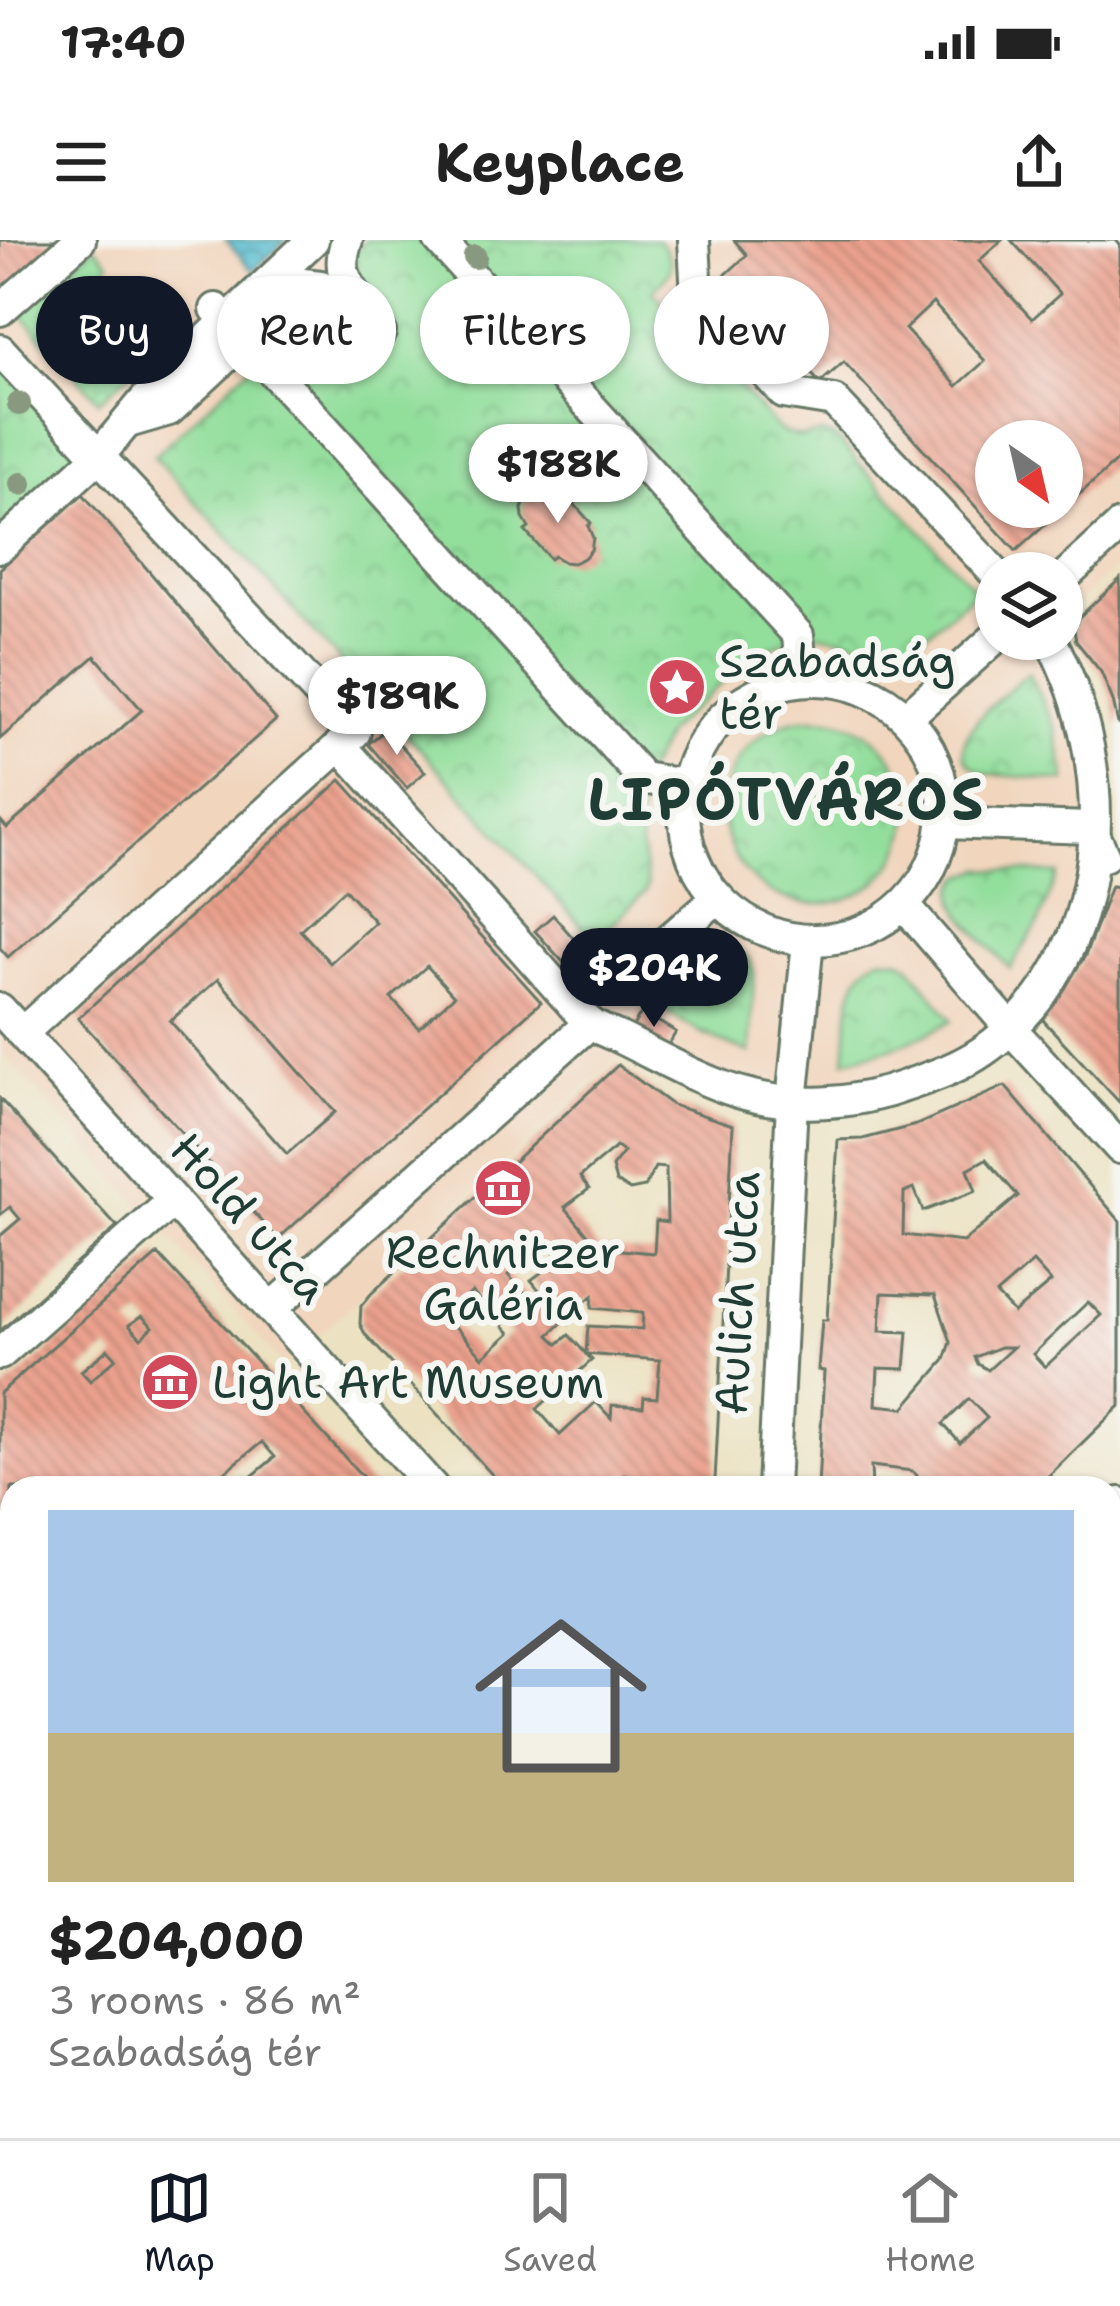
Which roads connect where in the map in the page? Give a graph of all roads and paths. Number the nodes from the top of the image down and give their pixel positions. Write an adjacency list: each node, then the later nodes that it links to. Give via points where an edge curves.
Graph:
1 (80, 240): 8 (street)
2 (313, 240): 6 (street)
3 (347, 240): 7 (street)
4 (439, 240): 19 (street, via 798,634)
5 (694, 240): 15 (street, via 697,298 784,393 835,401)
6 (277, 276)
7 (344, 276)
8 (0, 310)
9 (217, 340): 12 (street, via 169,410 128,422)
10 (0, 350): 12 (street)
11 (283, 384): 22 (street, via 643,778)
12 (98, 457): 14 (street); 21 (street)
13 (1120, 526): 16 (street)
14 (0, 547)
15 (976, 552)
16 (1083, 560)
17 (975, 656): 20 (street)
18 (1066, 660): 24 (street, via 1091,715 1105,786 1091,813)
19 (802, 680): 20 (street, via 840,681); 22 (street, via 762,689 727,711 700,745)
20 (907, 717): 23 (street, via 943,784)
21 (347, 738): 30 (street); 32 (street)
22 (684, 785): 25 (street, via 683,826 694,865)
23 (944, 823): 24 (street); 26 (street, via 931,867)
24 (1097, 842): 31 (street, via 1095,892 1079,935)
25 (716, 899): 27 (street, via 774,936); 28 (street)
26 (904, 905): 27 (street, via 876,926); 31 (street)
27 (808, 941): 33 (street)
28 (621, 982)
29 (0, 1009): 32 (street, Hold utca)
30 (590, 1023): 33 (street, via 676,1068); 36 (street)
31 (1011, 1029): 33 (street, via 962,1063 893,1091); 34 (street)
32 (22, 1033): 35 (street, Hold utca)
33 (792, 1102): 39 (street, Aulich utca)
34 (1120, 1148)
35 (173, 1201): 36 (street, Hold utca); 37 (street)
36 (272, 1310): 38 (street, Hold utca)
37 (0, 1354)
38 (422, 1476)
39 (774, 1476)

